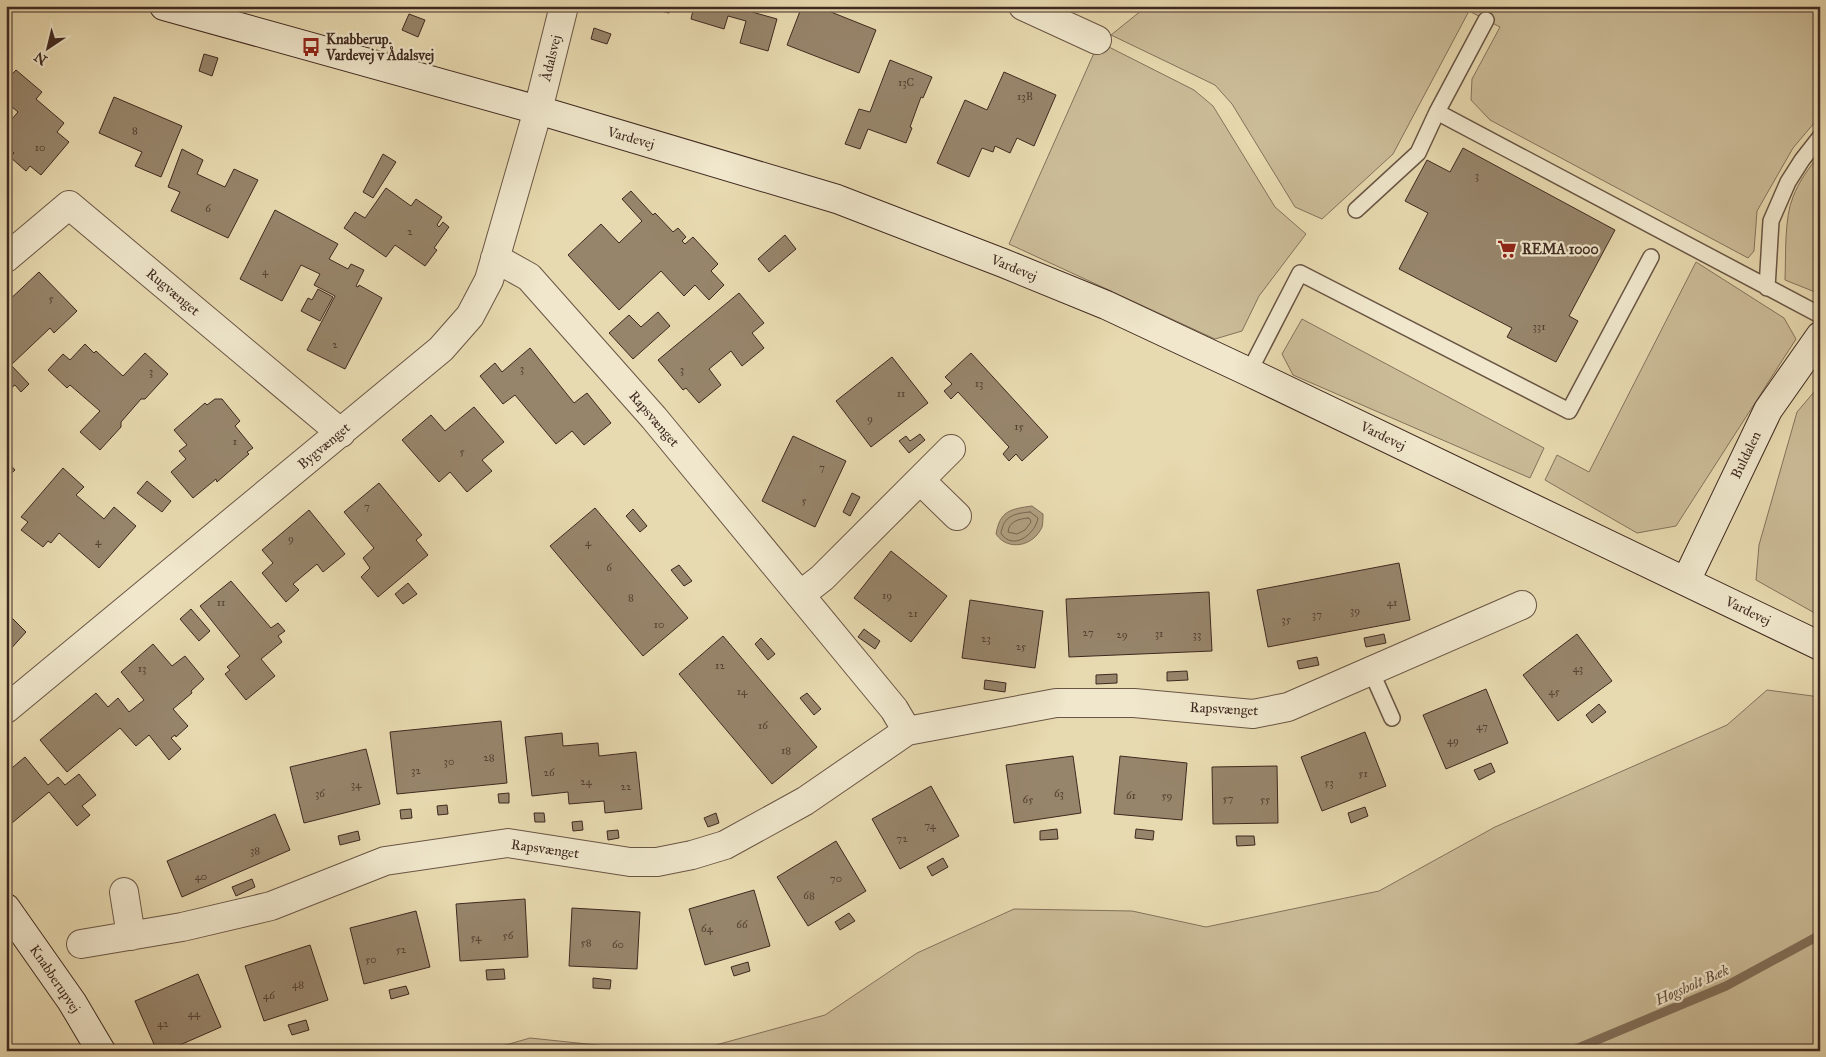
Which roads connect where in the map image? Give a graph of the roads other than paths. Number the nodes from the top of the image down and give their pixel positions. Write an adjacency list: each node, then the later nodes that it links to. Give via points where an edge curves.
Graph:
1 (164, 6): 6 (street, Vardevej)
2 (564, 6): 6 (street, Ådalsvej)
3 (1023, 6): 5 (street)
4 (1486, 20): 7 (lane)
5 (1097, 40)
6 (538, 110): 12 (street, Bygvænget); 16 (street, Vardevej, via 837,199 1106,305)
7 (1437, 112): 9 (lane, via 1418,153); 13 (lane)
8 (1820, 138): 13 (lane, via 1788,182 1771,221)
9 (1356, 210)
10 (1651, 257): 16 (lane, via 1569,412 1300,273)
11 (6, 258): 17 (street, Rugvænget, via 69,205)
12 (495, 258): 17 (street, Bygvænget, via 489,280 470,316 441,349); 22 (street, Rapsvænget, via 529,277 654,418)
13 (1767, 288): 14 (lane)
14 (1820, 315)
15 (1820, 336): 21 (street, Buldalen, via 1768,410)
16 (1249, 372): 21 (street, Vardevej)
17 (341, 432): 26 (street, Bygvænget)
18 (951, 449): 19 (street)
19 (920, 480): 20 (street); 22 (street, via 822,578)
20 (957, 516)
21 (1686, 581): 24 (street, Vardevej)
22 (800, 595): 28 (street, Rapsvænget, via 894,709)
23 (1522, 605): 25 (street, Rapsvænget)
24 (1820, 646)
25 (1371, 671): 27 (lane); 28 (street, Rapsvænget, via 1288,707 1253,714 1134,703 1056,703)
26 (6, 709)
27 (1392, 718)
28 (907, 732): 31 (street, Rapsvænget, via 805,801 725,845 692,855 657,862 630,862 508,843 385,861 271,906)
29 (124, 892): 31 (street)
30 (6, 908): 33 (street, Knabberupvej, via 72,1002)
31 (131, 936): 32 (street, Rapsvænget)
32 (81, 944)
33 (101, 1051)

